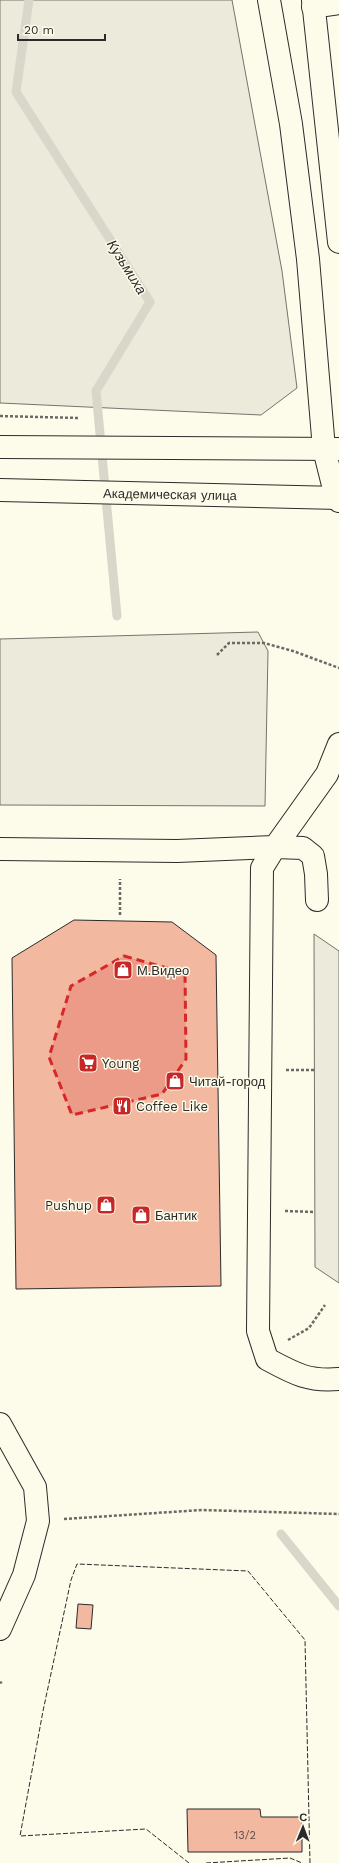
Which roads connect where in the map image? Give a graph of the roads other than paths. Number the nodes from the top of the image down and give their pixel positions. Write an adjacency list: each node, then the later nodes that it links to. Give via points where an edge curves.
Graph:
1 (269, 0): 7 (street, via 291,124)
2 (313, 3): 3 (street); 4 (street)
3 (339, 3)
4 (332, 118): 5 (street)
5 (338, 229)
6 (0, 447): 7 (street)
7 (332, 449): 9 (street)
8 (0, 490): 9 (street, Академическая улица)
9 (338, 499)
10 (339, 744): 11 (street, via 326,774)
11 (275, 847): 12 (street, via 170,851); 13 (street, via 303,848 314,856); 14 (street, via 262,868 258,1331 267,1359 296,1375 324,1380)
12 (0, 849)
13 (317, 900)
14 (339, 1379)
15 (0, 1425): 16 (street, via 35,1487 38,1521 24,1575)
16 (0, 1629)

